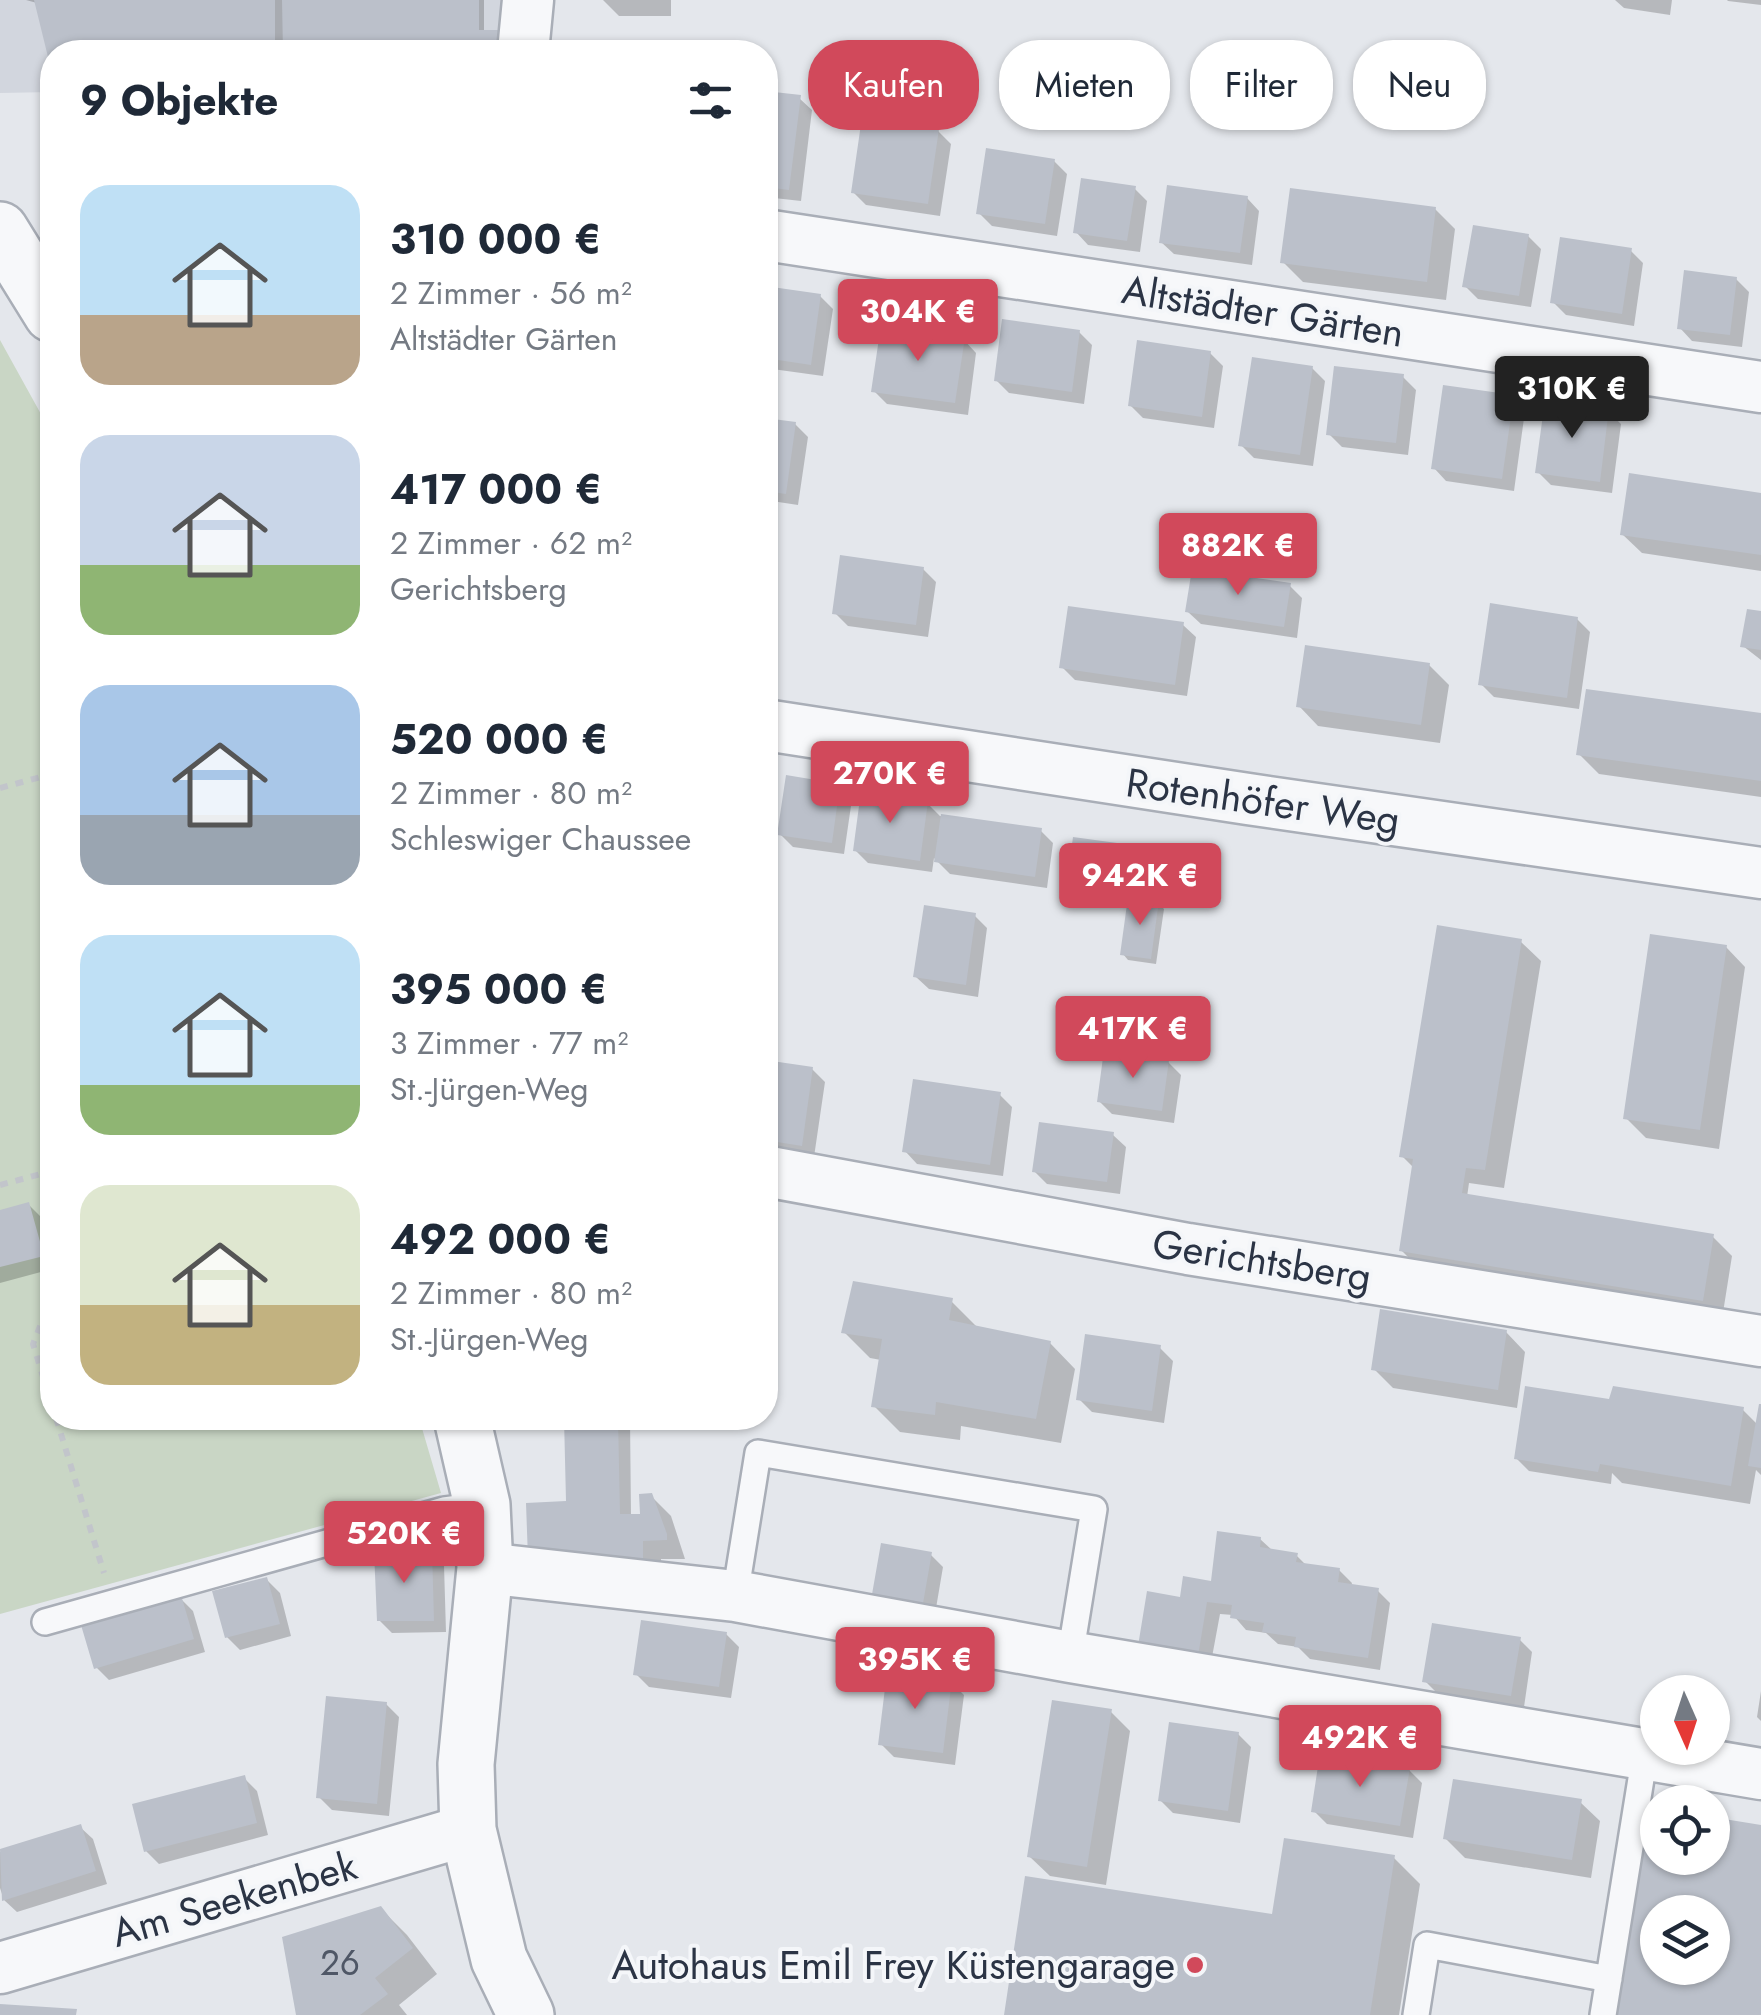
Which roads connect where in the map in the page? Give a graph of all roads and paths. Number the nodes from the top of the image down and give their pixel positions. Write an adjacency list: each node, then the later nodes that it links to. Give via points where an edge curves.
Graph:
1 (528, 0): 2 (street)
2 (524, 40)
3 (0, 230): 5 (street)
4 (778, 237): 6 (street, Altstädter Gärten)
5 (40, 295)
6 (1761, 387)
7 (778, 727): 10 (street, Rotenhöfer Weg)
8 (40, 777): 9 (path)
9 (0, 788)
10 (1761, 873)
11 (778, 1172): 15 (street, Gerichtsberg, via 1188,1249)
12 (40, 1174): 13 (path)
13 (0, 1185)
14 (40, 1326): 16 (path, via 33,1344)
15 (1761, 1341)
16 (40, 1367)
17 (60, 1430): 21 (path)
18 (465, 1430): 19 (street)
19 (482, 1505): 20 (street); 23 (lane)
20 (485, 1568): 22 (street); 29 (street, via 466,1764)
21 (107, 1584)
22 (736, 1596): 24 (street); 24 (lane, via 758,1453 1094,1509)
23 (45, 1622)
24 (1070, 1658): 25 (street)
25 (1640, 1753)
26 (1643, 1765): 31 (lane)
27 (1709, 1765): 28 (street)
28 (1761, 1774)
29 (468, 1830): 30 (street, Am Seekenbek); 32 (street, via 500,1960)
30 (0, 1968)
31 (1609, 1978): 33 (lane, via 1427,1945); 34 (lane)
32 (526, 2015)
33 (1416, 2015)
34 (1603, 2015)

